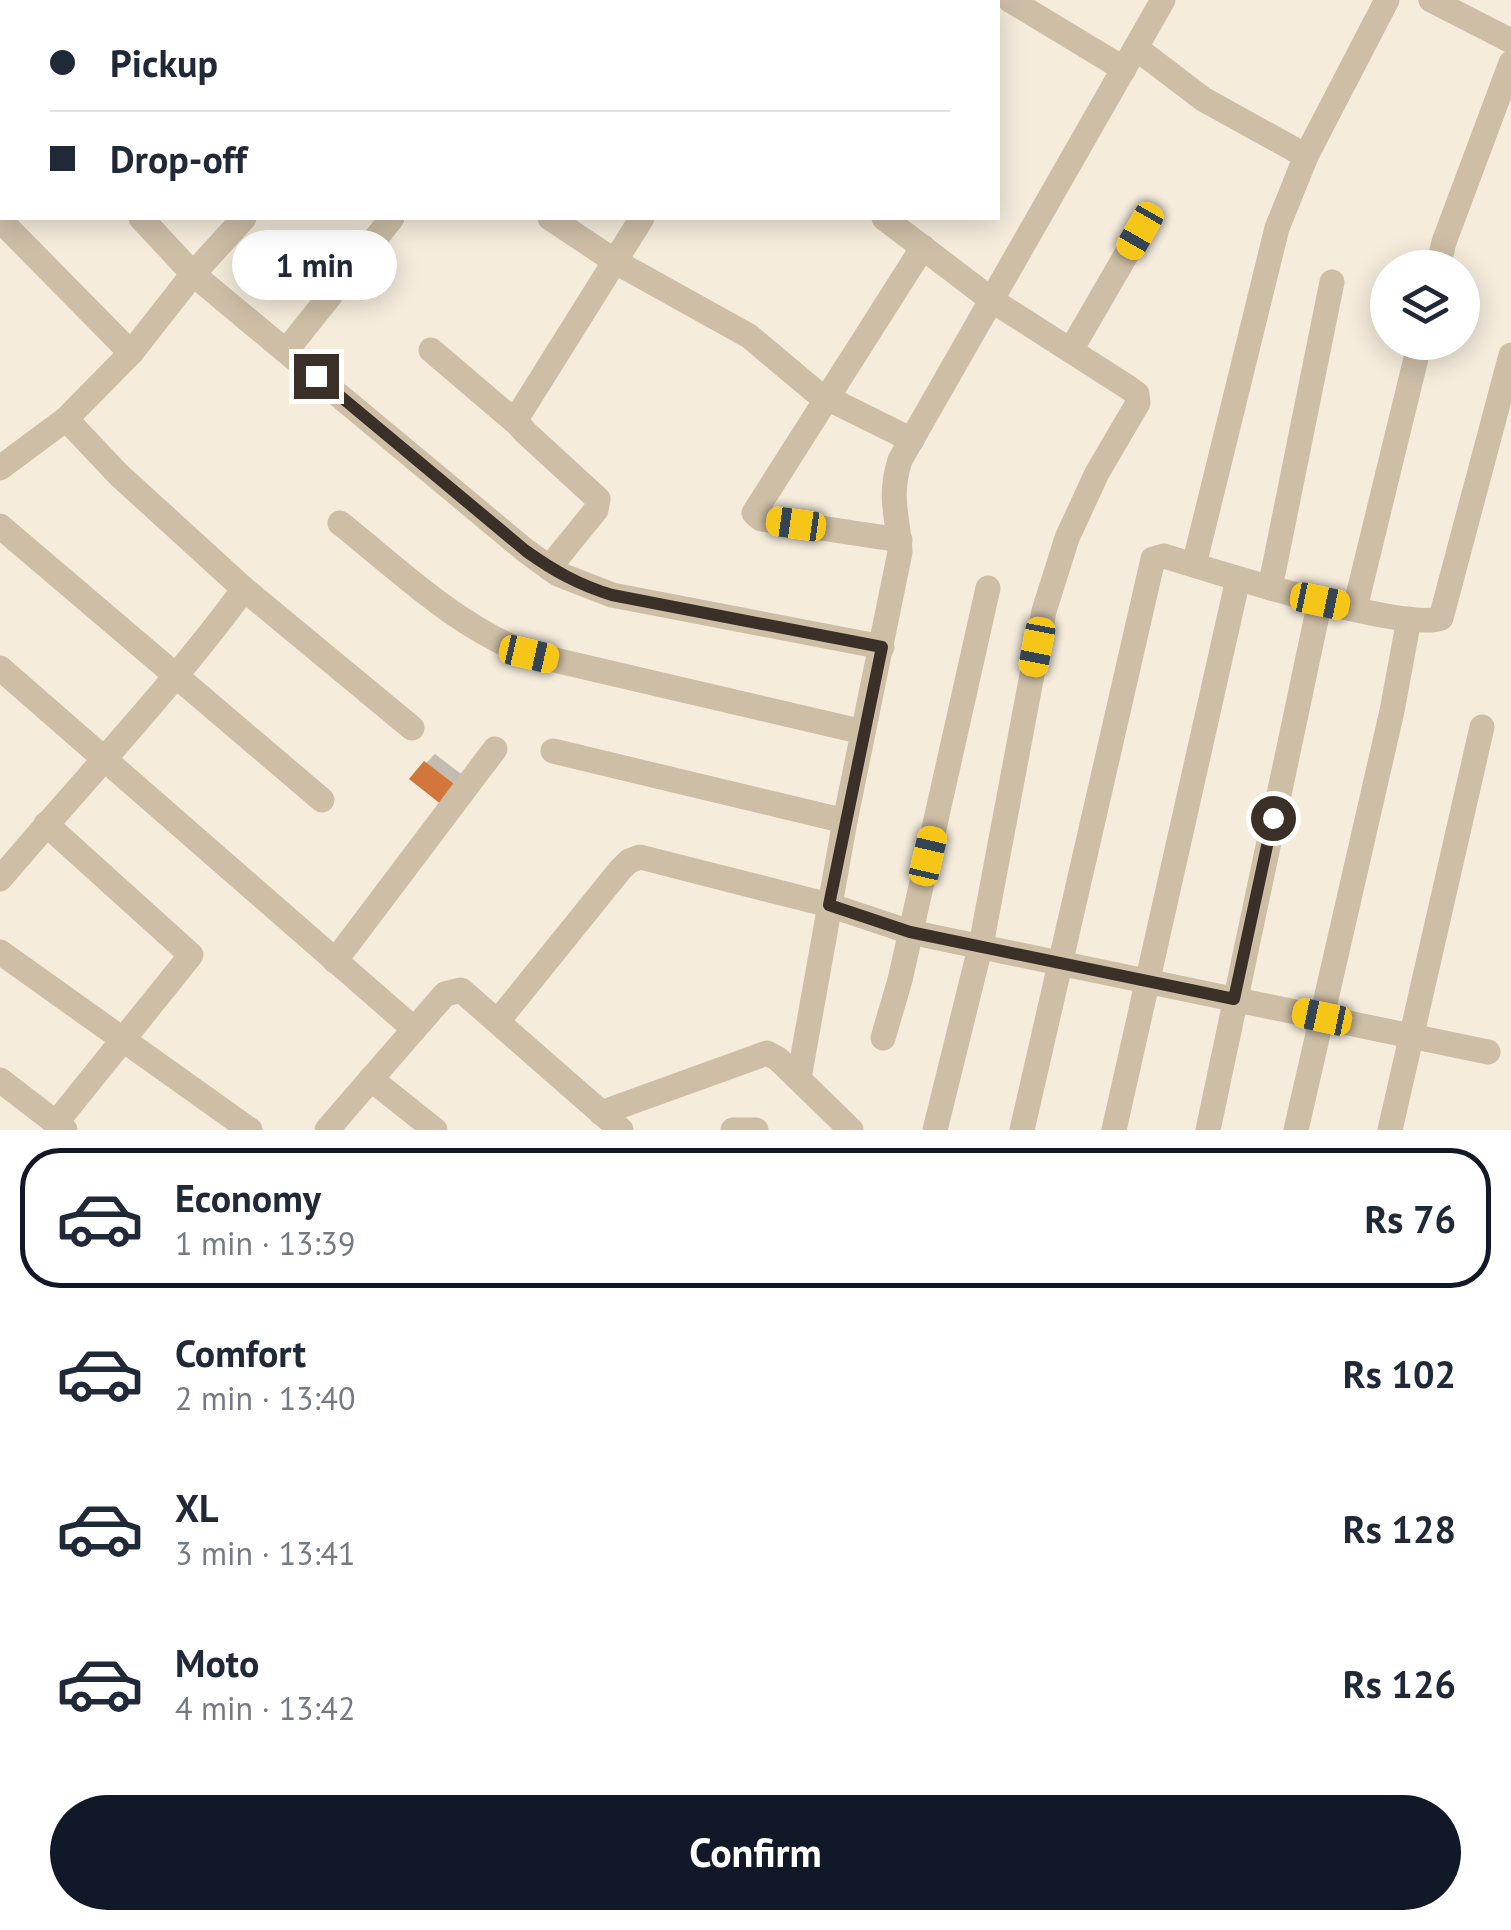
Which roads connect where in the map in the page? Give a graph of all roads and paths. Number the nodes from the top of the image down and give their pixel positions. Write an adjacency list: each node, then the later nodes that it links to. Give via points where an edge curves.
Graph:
1 (1010, 0): 6 (street)
2 (1163, 0): 6 (street)
3 (1387, 0): 8 (street)
4 (1431, 0): 5 (street)
5 (1511, 40)
6 (1130, 59): 8 (street); 22 (street)
7 (1511, 63): 18 (street)
8 (1306, 156): 37 (street, via 1277,228)
9 (0, 220): 26 (street)
10 (143, 220): 20 (street)
11 (242, 220): 20 (street)
12 (390, 220): 25 (street)
13 (553, 220): 19 (street)
14 (641, 220): 19 (street)
15 (887, 220): 17 (street)
16 (1140, 231): 24 (street)
17 (923, 247): 22 (street); 29 (street)
18 (1442, 250)
19 (616, 262): 29 (street, via 749,336); 31 (street, via 521,409)
20 (193, 274): 25 (street); 26 (street)
21 (1332, 282): 41 (street)
22 (993, 301): 24 (street); 32 (street)
23 (432, 350): 31 (street)
24 (1071, 350): 61 (street, via 1137,394 1138,403 1074,522 1044,611)
25 (286, 352): 38 (street)
26 (131, 353): 30 (street)
27 (1511, 354): 45 (street, via 1446,606 1432,622)
28 (1416, 360): 44 (street)
29 (826, 398): 32 (street); 36 (street, via 755,507 756,517)
30 (66, 419): 33 (street); 42 (street)
31 (519, 425): 38 (street, via 598,499)
32 (912, 440): 36 (street, via 893,481)
33 (0, 468)
34 (340, 523): 51 (street, via 495,641)
35 (0, 526): 48 (street)
36 (900, 540): 46 (street)
37 (1194, 565): 39 (street); 64 (street, via 1158,556 1150,564)
38 (549, 568): 46 (street, via 612,595)
39 (1238, 578): 41 (street); 65 (street)
40 (988, 588): 60 (street)
41 (1270, 588): 43 (street)
42 (244, 589): 48 (street); 50 (street)
43 (1320, 601): 44 (street); 66 (street)
44 (1355, 608): 45 (street)
45 (1409, 619): 67 (street)
46 (882, 647): 51 (street)
47 (0, 668): 54 (street)
48 (175, 673): 54 (street); 55 (street)
49 (1482, 726): 72 (street)
50 (412, 728)
51 (863, 732): 56 (street)
52 (495, 749): 63 (street)
53 (553, 751): 56 (street)
54 (104, 762): 57 (street); 63 (street)
55 (322, 800)
56 (845, 821): 59 (street)
57 (46, 824): 58 (street); 70 (street, via 191,955)
58 (0, 879)
59 (829, 905): 60 (street); 68 (street, via 640,857 629,861); 74 (street)
60 (910, 932): 61 (street); 71 (street)
61 (980, 946): 64 (street); 85 (street)
62 (0, 952): 70 (street)
63 (335, 960): 69 (street)
64 (1062, 963): 65 (street); 86 (street)
65 (1146, 980): 66 (street); 87 (street)
66 (1234, 999): 67 (street); 88 (street)
67 (1322, 1017): 72 (street); 89 (street)
68 (498, 1021): 69 (street, via 469,994 452,990); 77 (street)
69 (414, 1029): 76 (street)
70 (121, 1038): 78 (street); 79 (street)
71 (883, 1038)
72 (1413, 1038): 73 (street); 90 (street)
73 (1488, 1052)
74 (799, 1078): 77 (street, via 778,1058 756,1055); 84 (street)
75 (0, 1080): 78 (street)
76 (370, 1080): 80 (street); 81 (street)
77 (611, 1122)
78 (60, 1126)
79 (250, 1130)
80 (327, 1130)
81 (435, 1130)
82 (733, 1130): 83 (street)
83 (756, 1130)
84 (851, 1130)
85 (935, 1130)
86 (1022, 1130)
87 (1114, 1130)
88 (1208, 1130)
89 (1296, 1130)
90 (1390, 1130)

